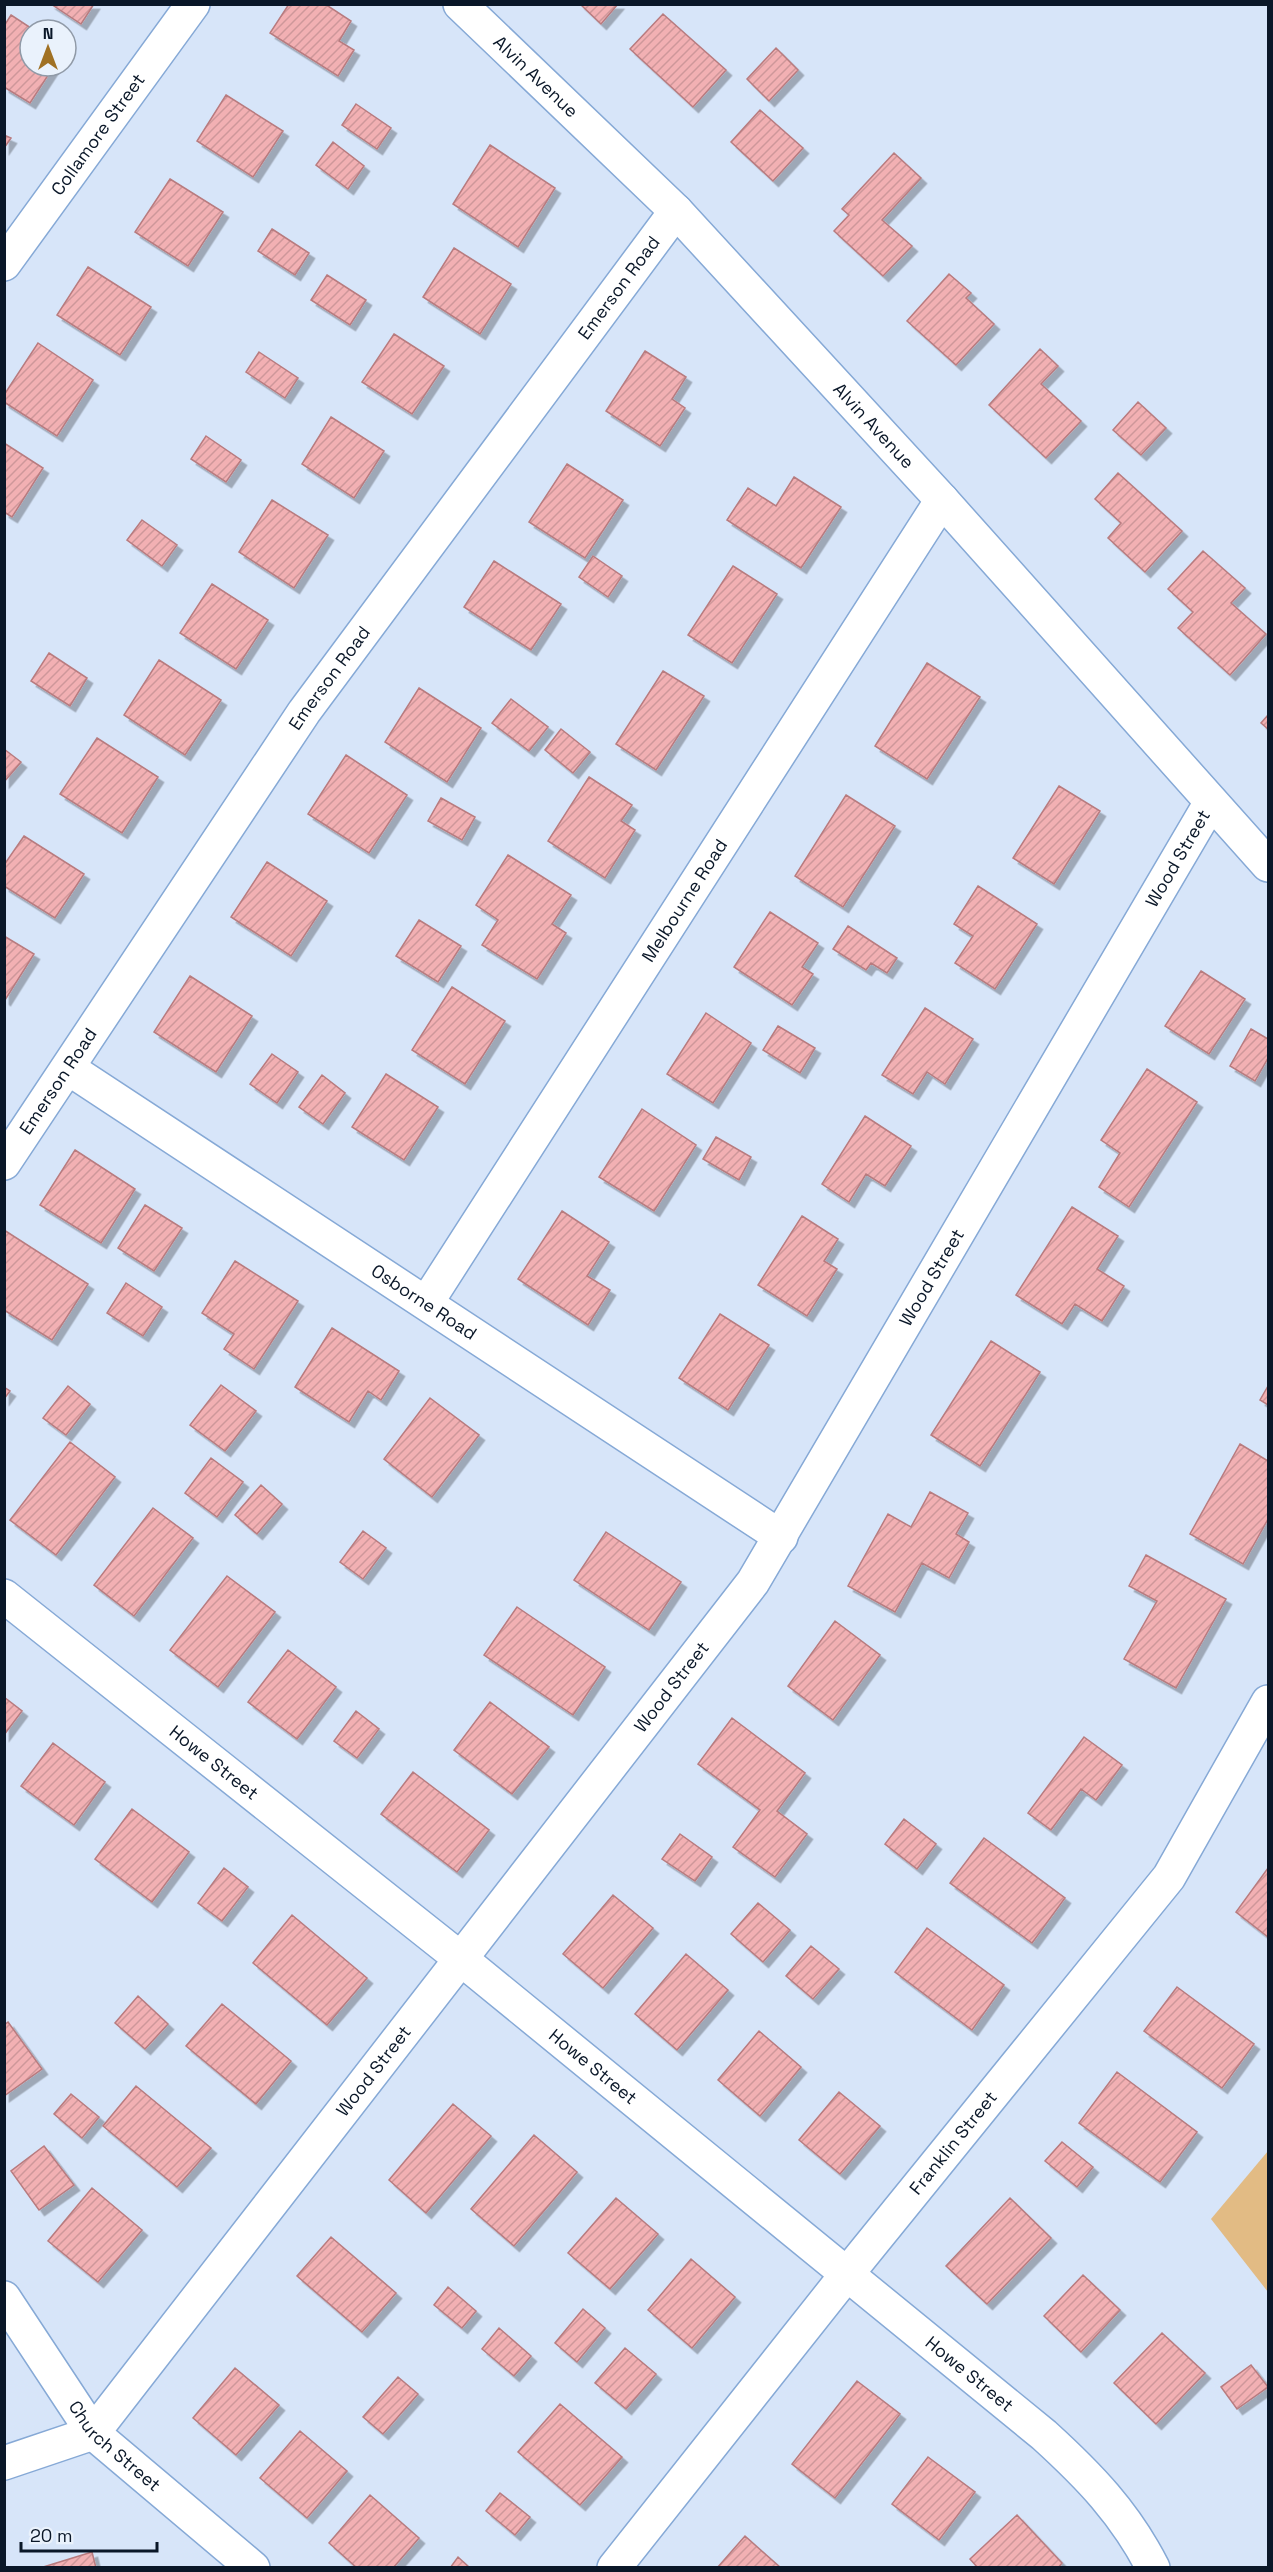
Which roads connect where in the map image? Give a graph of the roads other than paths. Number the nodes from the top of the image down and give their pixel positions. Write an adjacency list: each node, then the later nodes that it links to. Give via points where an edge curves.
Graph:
1 (193, 4): 4 (street, Collamore Street)
2 (460, 4): 3 (street, Alvin Avenue)
3 (676, 211): 5 (street, Alvin Avenue); 8 (street, Emerson Road, via 304,712)
4 (4, 264)
5 (942, 500): 6 (street, Alvin Avenue); 10 (street, Melbourne Road)
6 (1212, 802): 7 (street, Alvin Avenue); 11 (street, Wood Street)
7 (1269, 865)
8 (68, 1068): 9 (street, Emerson Road); 10 (street, Osborne Road)
9 (4, 1163)
10 (427, 1302): 11 (street, Osborne Road)
11 (781, 1537): 14 (street, Wood Street, via 753,1582)
12 (4, 1596): 14 (street, Howe Street)
13 (1269, 1702): 15 (street, Franklin Street, via 1169,1877)
14 (460, 1959): 15 (street, Howe Street); 17 (street, Wood Street)
15 (847, 2274): 20 (street, Franklin Street); 21 (street, Howe Street, via 1089,2476 1136,2538)
16 (4, 2298): 17 (street, Church Street)
17 (93, 2433): 18 (street); 19 (street, Church Street)
18 (4, 2463)
19 (253, 2568)
20 (614, 2568)
21 (1153, 2568)

